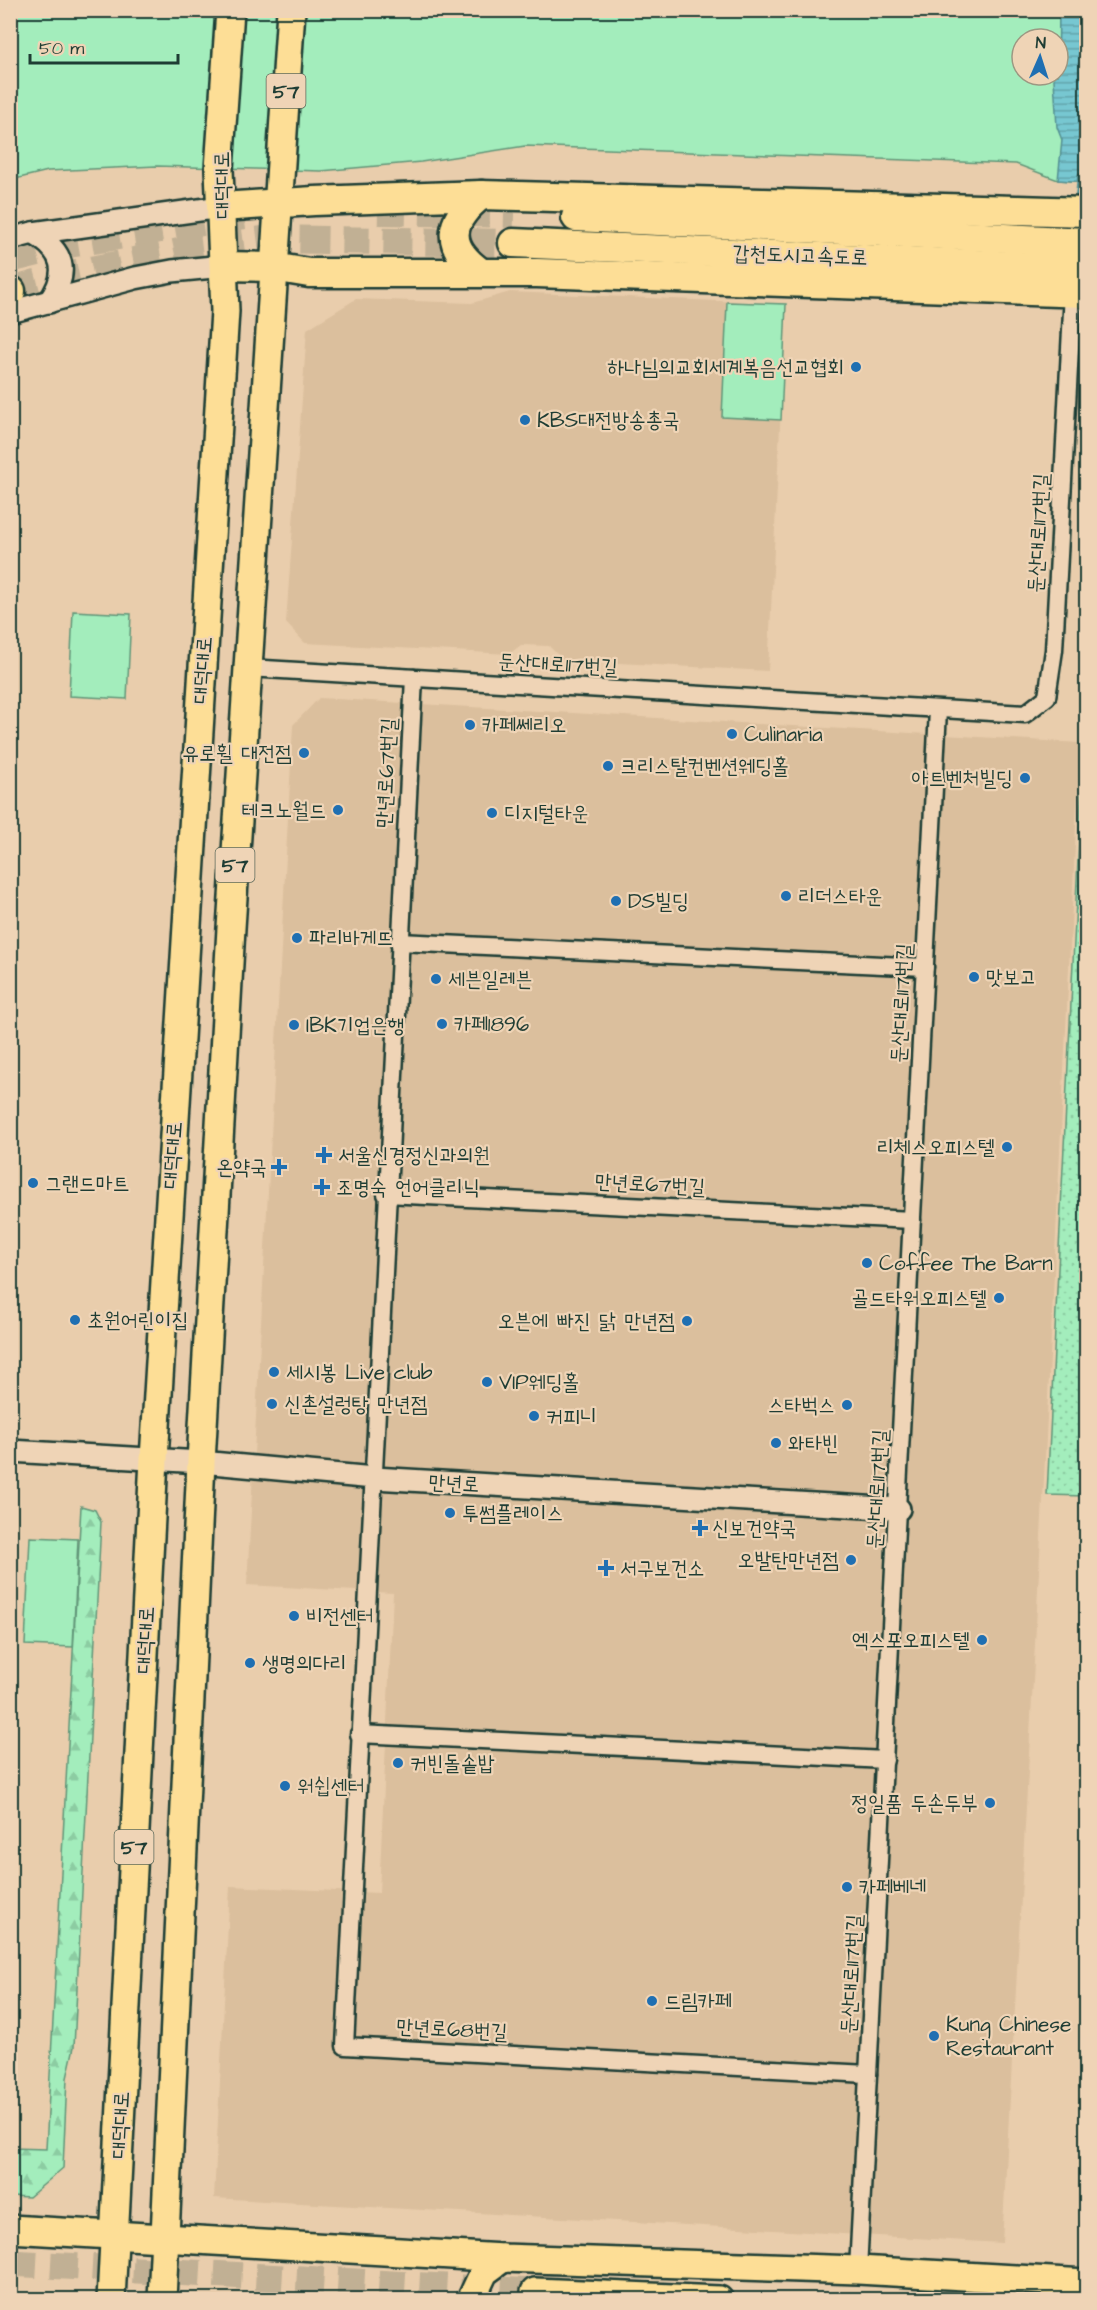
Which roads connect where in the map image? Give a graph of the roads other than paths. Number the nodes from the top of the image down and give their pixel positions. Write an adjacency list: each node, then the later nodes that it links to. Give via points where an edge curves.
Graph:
1 (230, 10): 5 (main road, 대덕대로 / 57, via 219,169)
2 (291, 10): 4 (main road, 57)
3 (481, 195): 4 (highway); 6 (highway); 14 (highway, via 463,211 455,230 458,251)
4 (279, 204): 5 (highway); 13 (main road, 57)
5 (221, 207): 8 (street); 12 (main road, 대덕대로 / 57)
6 (1086, 212)
7 (514, 214): 10 (highway, 갑천도시고속도로)
8 (33, 233): 9 (street); 16 (street, via 51,243 60,258 56,292)
9 (10, 239)
10 (1086, 242)
11 (513, 243): 15 (highway, 갑천도시고속도로)
12 (224, 266): 13 (highway); 16 (street, via 135,278); 26 (main road, 대덕대로 / 57, via 225,311)
13 (273, 267): 14 (highway, via 309,273); 18 (main road, 57)
14 (480, 272): 15 (highway)
15 (1082, 285): 20 (street, 둔산대로117번길, via 1047,697 1025,714)
16 (49, 302): 17 (street)
17 (10, 312)
18 (248, 668): 19 (street, 둔산대로117번길); 27 (main road, 57)
19 (414, 678): 20 (street, 둔산대로117번길); 21 (street, 만년로67번길)
20 (938, 710): 22 (street, 둔산대로117번길)
21 (399, 942): 22 (street); 23 (street, 만년로67번길)
22 (925, 967): 24 (street, 둔산대로117번길)
23 (386, 1194): 24 (street, 만년로67번길); 28 (street, 만년로67번길)
24 (912, 1220): 29 (street, 둔산대로117번길)
25 (10, 1451): 26 (street, 만년로)
26 (154, 1459): 27 (street, 만년로); 34 (main road, 대덕대로 / 57)
27 (201, 1462): 28 (street, 만년로); 35 (main road, 57)
28 (374, 1478): 29 (street, 만년로); 30 (street, 만년로68번길)
29 (899, 1509): 31 (street, 둔산대로117번길)
30 (360, 1734): 31 (street); 32 (street, 만년로68번길, via 345,2046)
31 (885, 1760): 32 (street, 둔산대로117번길)
32 (868, 2074): 37 (street, 둔산대로117번길)
33 (10, 2229): 34 (main road)
34 (115, 2235): 35 (main road); 40 (main road, 대덕대로 / 57)
35 (165, 2238): 36 (main road); 41 (main road, 57)
36 (503, 2258): 37 (main road); 42 (main road, via 484,2272)
37 (858, 2270): 38 (main road)
38 (1086, 2283)
39 (535, 2292): 43 (main road)
40 (111, 2300)
41 (162, 2300)
42 (471, 2300)
43 (719, 2300)

